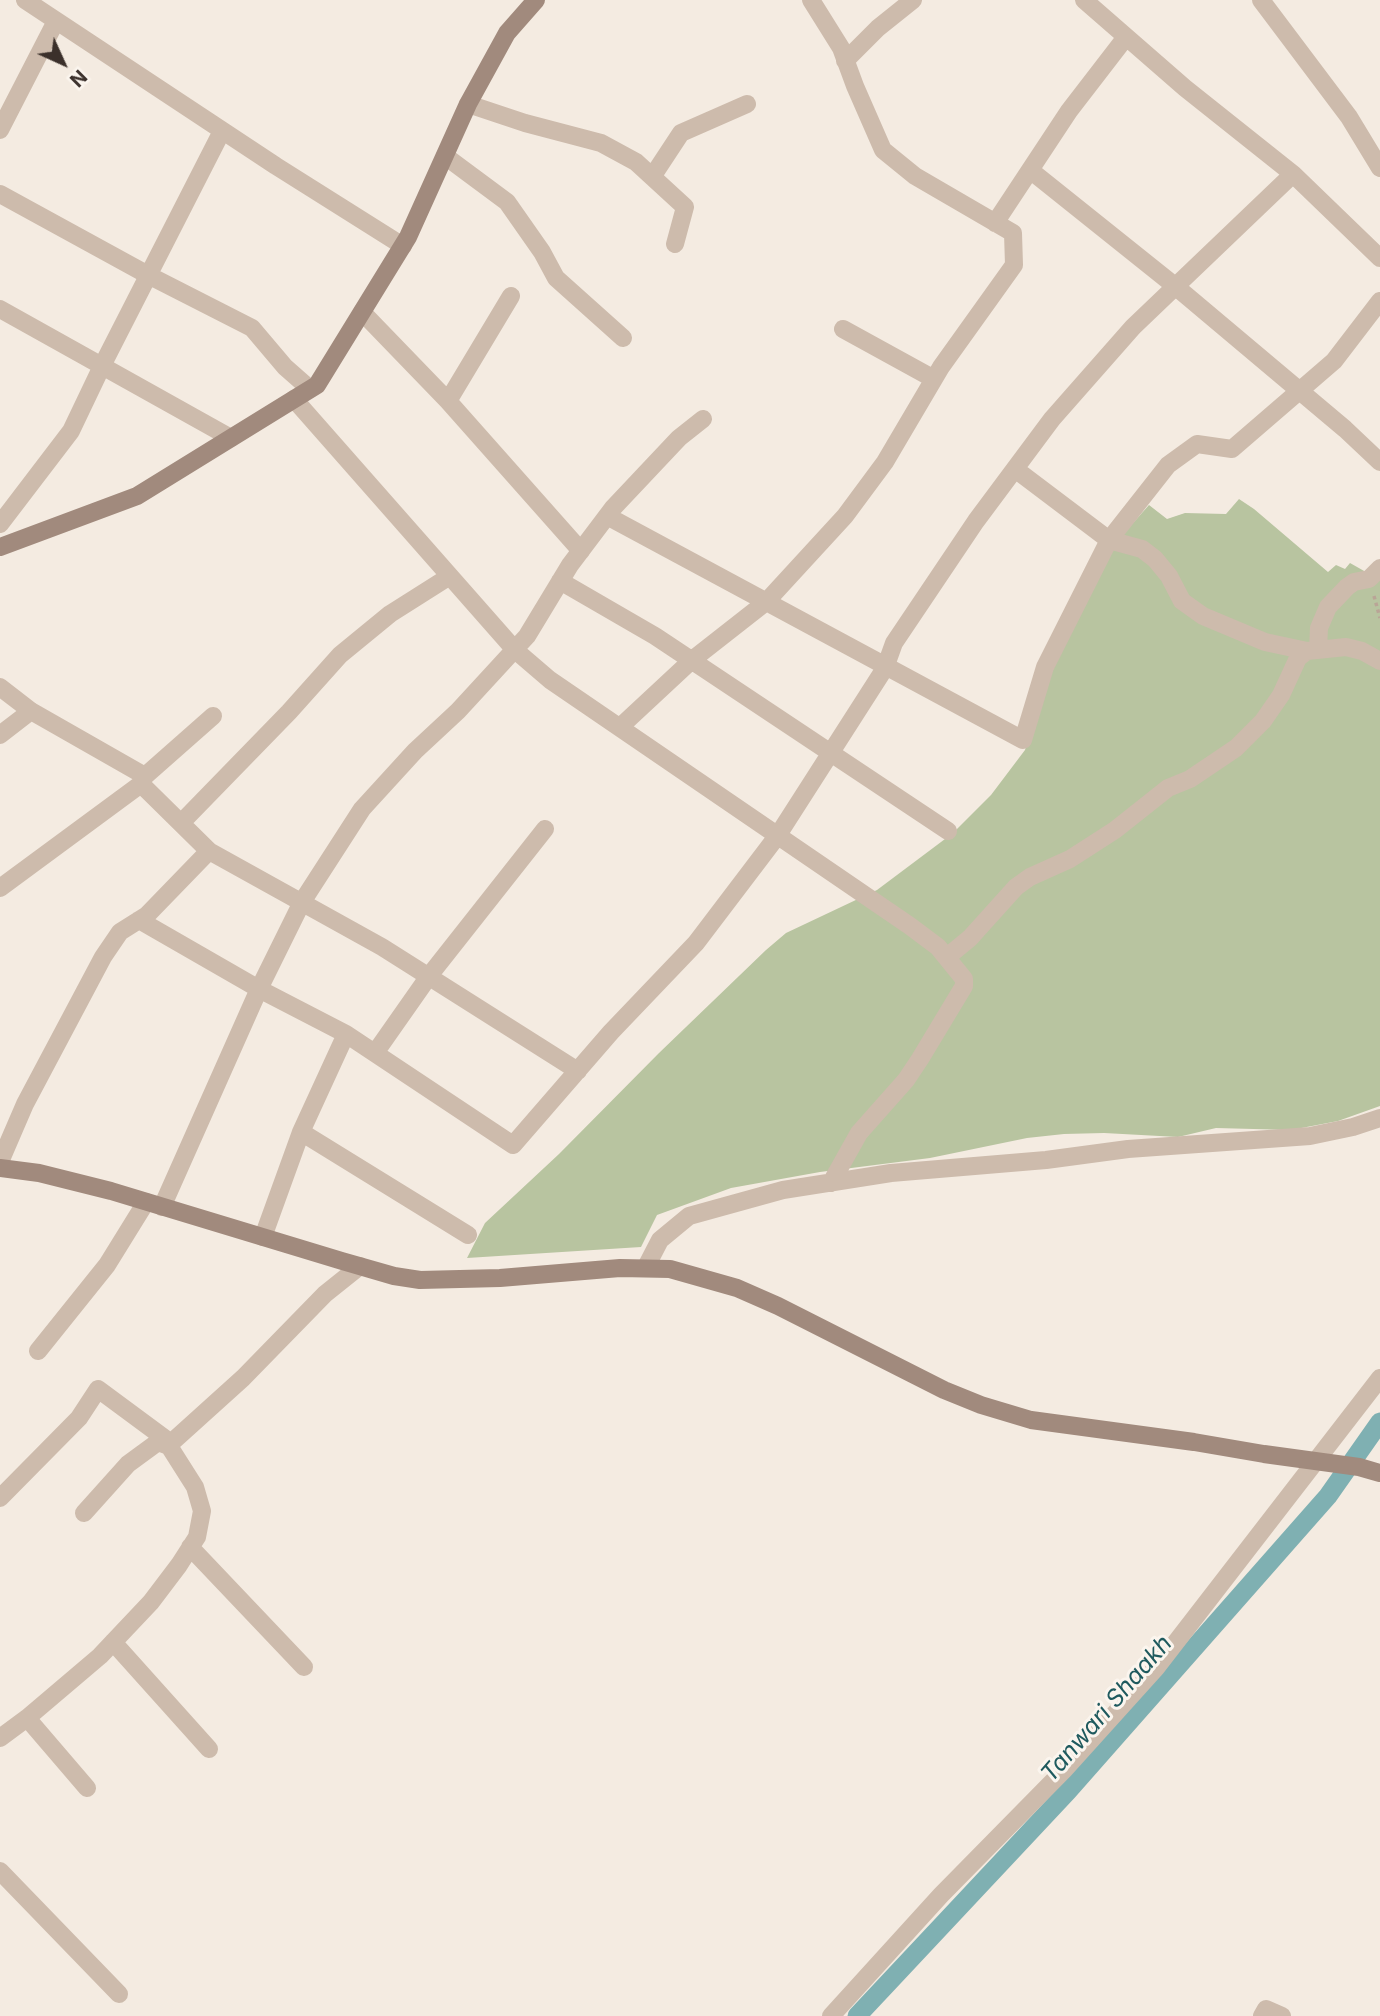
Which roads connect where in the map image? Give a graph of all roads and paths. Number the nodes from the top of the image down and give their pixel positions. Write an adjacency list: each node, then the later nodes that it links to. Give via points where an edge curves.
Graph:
1 (25, 0): 7 (street)
2 (536, 0): 11 (street, via 507,33)
3 (811, 0): 9 (street)
4 (913, 0): 9 (street)
5 (1084, 0): 8 (street)
6 (1261, 0): 16 (street, via 1349,117)
7 (56, 21): 10 (street); 14 (street)
8 (1126, 37): 17 (street); 18 (street)
9 (845, 61): 21 (street, via 883,150 915,176)
10 (6, 104): 13 (street)
11 (468, 104): 15 (street); 19 (street, via 601,143 636,162)
12 (747, 104): 19 (street, via 681,133)
13 (0, 130)
14 (222, 131): 23 (street); 25 (street)
15 (445, 156): 23 (street); 32 (street, via 507,202 556,278)
16 (1380, 168)
17 (1030, 170): 21 (street); 26 (street)
18 (1293, 174): 24 (street); 26 (street)
19 (652, 177): 22 (street, via 685,207)
20 (0, 194): 25 (street)
21 (995, 223): 34 (street, via 1013,233 1014,265)
22 (675, 244)
23 (403, 246): 30 (street)
24 (1380, 258)
25 (148, 275): 33 (street); 35 (street, via 252,328)
26 (1174, 286): 36 (street); 42 (street, via 1052,419)
27 (511, 296): 38 (street)
28 (1380, 302): 36 (street, via 1334,361)
29 (0, 309): 33 (street)
30 (362, 312): 35 (street, via 317,385); 38 (street)
31 (843, 329): 34 (street)
32 (623, 338)
33 (102, 366): 40 (street); 44 (street, via 71,431)
34 (934, 379): 51 (street, via 885,462 845,516)
35 (310, 389): 37 (street)
36 (1300, 391): 41 (street); 45 (street, via 1232,449 1197,444 1168,465)
37 (293, 399): 40 (street); 49 (street)
38 (448, 401): 47 (street)
39 (703, 419): 43 (street, via 679,438)
40 (231, 438): 46 (street, via 137,496)
41 (1380, 462)
42 (1015, 469): 45 (street); 57 (street, via 894,643)
43 (607, 516): 47 (street); 51 (street)
44 (0, 523)
45 (1109, 540): 54 (street, via 1142,549 1155,559 1182,601 1203,616 1265,642); 57 (street, via 1045,667 1023,740)
46 (0, 547)
47 (581, 551): 50 (street)
48 (1375, 573): 52 (path); 54 (street, via 1354,582 1328,607)
49 (450, 576): 53 (street); 65 (street, via 390,614 340,655)
50 (560, 581): 53 (street); 55 (street)
51 (766, 602): 55 (street); 57 (street)
52 (1380, 618)
53 (515, 650): 61 (street); 71 (street, via 362,809)
54 (1312, 650): 56 (street, via 1346,647); 73 (street, via 1298,658 1281,695 1236,748 1168,788 1070,859 1016,887)
55 (692, 660): 61 (street); 63 (street)
56 (1380, 661)
57 (885, 666): 63 (street)
58 (0, 687): 59 (street)
59 (31, 711): 62 (street); 64 (street)
60 (213, 716): 64 (street)
61 (620, 727): 68 (street)
62 (0, 735)
63 (831, 753): 67 (street); 68 (street)
64 (143, 780): 65 (street); 70 (street)
65 (181, 823): 69 (street)
66 (545, 829): 74 (street)
67 (948, 831)
68 (778, 835): 73 (street); 78 (street, via 696,943)
69 (209, 851): 71 (street); 72 (street)
70 (0, 888)
71 (302, 902): 74 (street); 75 (street)
72 (139, 920): 75 (street); 81 (street, via 120,932 103,957 25,1104)
73 (947, 957): 83 (street, via 964,979 964,986 906,1080 859,1133)
74 (429, 976): 77 (street); 78 (street)
75 (259, 989): 76 (street); 84 (street)
76 (346, 1034): 77 (street); 80 (street)
77 (375, 1053): 78 (street, via 513,1145)
78 (578, 1071)
79 (1380, 1118): 83 (street, via 1310,1136 1128,1149)
80 (301, 1132): 85 (street); 86 (street)
81 (0, 1162)
82 (0, 1168): 84 (street, via 39,1173)
83 (831, 1183): 88 (street, via 783,1190 689,1216 660,1240)
84 (154, 1204): 86 (street); 89 (street)
85 (468, 1234)
86 (263, 1237): 87 (street)
87 (360, 1266): 88 (street, via 420,1280); 91 (street, via 324,1294 243,1378)
88 (646, 1267): 92 (street, via 691,1273 737,1289 944,1390 1031,1420)
89 (38, 1351)
90 (1380, 1378): 92 (street)
91 (170, 1444): 94 (street, via 98,1389 79,1418); 95 (street, via 158,1442 128,1464); 96 (street, via 195,1488 202,1511)
92 (1322, 1463): 93 (street); 105 (street, via 1156,1668)
93 (1373, 1467)
94 (0, 1498)
95 (84, 1513)
96 (190, 1547): 97 (street, via 151,1602); 98 (street)
97 (113, 1642): 99 (street); 101 (street)
98 (304, 1667)
99 (27, 1718): 100 (street); 102 (street)
100 (0, 1738)
101 (209, 1749)
102 (87, 1788)
103 (0, 1871): 104 (street)
104 (119, 1994)
105 (831, 2016)
106 (1262, 2016): 107 (street, via 1266,2009)
107 (1282, 2016)

